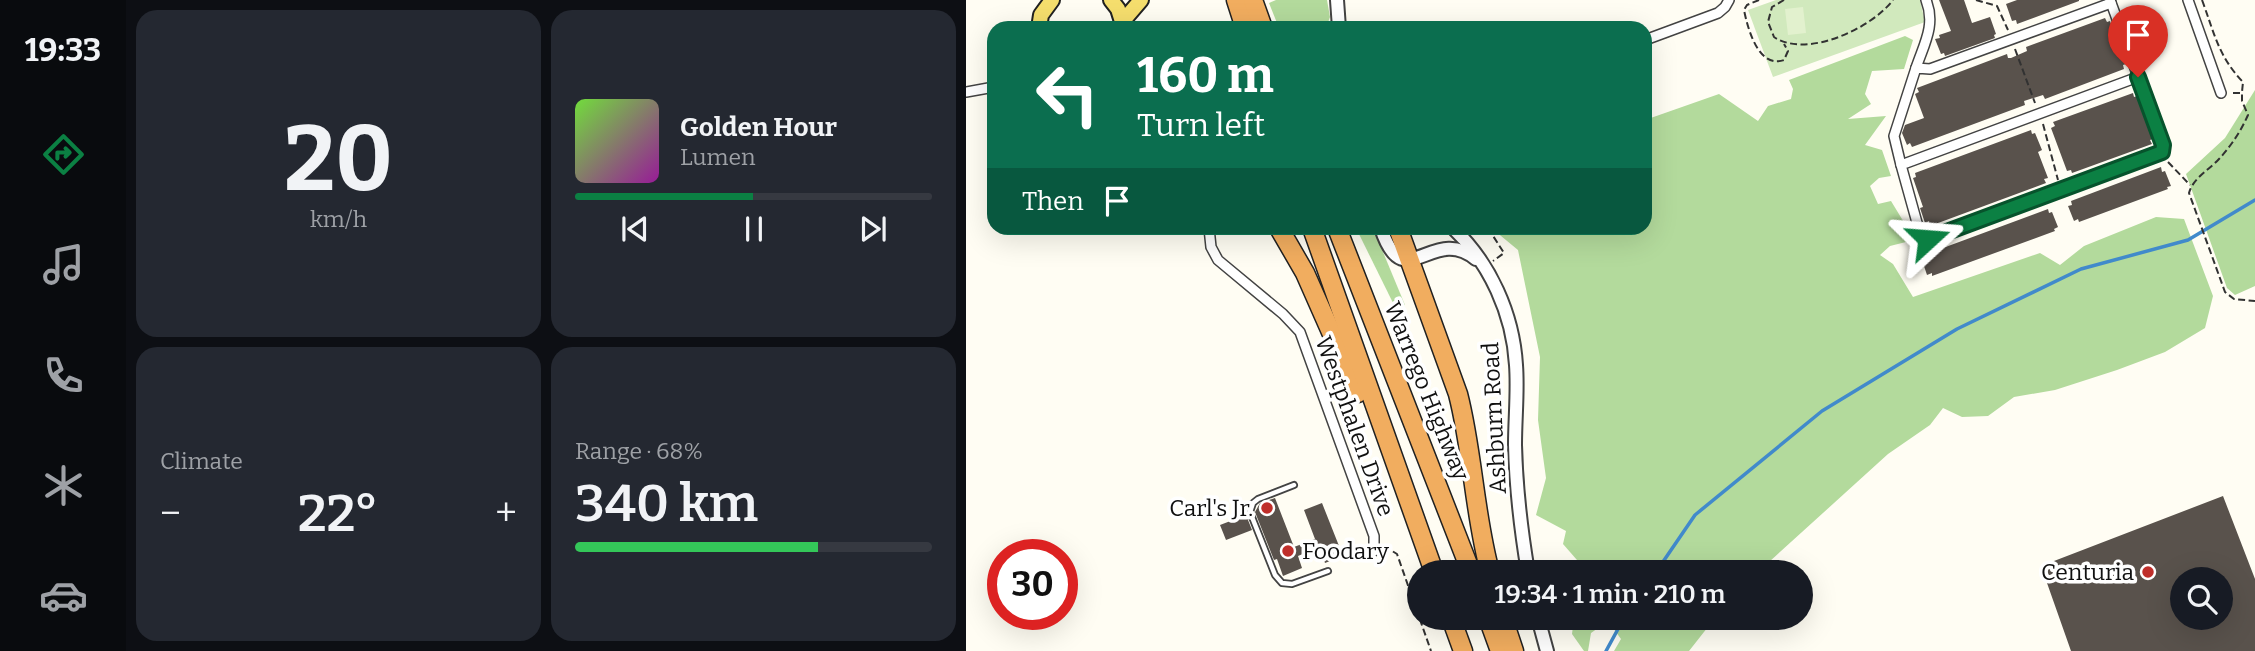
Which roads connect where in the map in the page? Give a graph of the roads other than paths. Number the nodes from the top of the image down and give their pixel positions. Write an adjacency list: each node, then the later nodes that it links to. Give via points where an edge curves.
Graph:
1 (1035, 0): 13 (main road)
2 (1052, 0): 14 (main road)
3 (1111, 0): 15 (main road)
4 (1141, 0): 16 (main road)
5 (1236, 0): 17 (highway)
6 (1253, 0): 18 (highway)
7 (1337, 0): 19 (street)
8 (1347, 0): 20 (street)
9 (1729, 0): 21 (street, via 1717,13)
10 (1926, 0): 22 (street, via 1931,23)
11 (2188, 0): 26 (street)
12 (2111, 1): 22 (street, via 1930,69); 23 (street)
13 (1040, 21)
14 (1041, 21)
15 (1123, 21)
16 (1126, 21)
17 (1243, 21)
18 (1260, 21)
19 (1340, 21)
20 (1341, 21)
21 (1652, 37)
22 (1916, 68): 27 (street, via 1894,136)
23 (2138, 77): 27 (street); 27 (street, via 2163,151 2062,191 1926,240 1919,233)
24 (987, 88): 25 (street)
25 (966, 92)
26 (2221, 93)
27 (1901, 165)
28 (1210, 235): 39 (street, Westphalen Drive, via 1218,260 1300,332)
29 (1283, 235): 37 (highway, via 1322,309 1366,413)
30 (1314, 235): 37 (highway)
31 (1340, 235): 41 (highway, Warrego Highway)
32 (1384, 235): 35 (street, via 1394,254)
33 (1401, 235): 35 (highway)
34 (1460, 235): 36 (street, Ashburn Road)
35 (1411, 261): 36 (street, Ashburn Road, via 1451,247 1466,252); 42 (highway, via 1458,394)
36 (1483, 267): 43 (street, Ashburn Road, via 1505,310 1514,345 1517,485)
37 (1381, 427): 40 (highway)
38 (1294, 485): 44 (lane, via 1258,499 1250,512 1282,583)
39 (1374, 545)
40 (1430, 560)
41 (1466, 560)
42 (1487, 560)
43 (1526, 560)
44 (1328, 571)
45 (1455, 630): 49 (highway)
46 (1492, 630): 50 (highway)
47 (1507, 630): 51 (highway)
48 (1541, 630): 52 (street)
49 (1463, 651)
50 (1500, 651)
51 (1514, 651)
52 (1547, 651)

